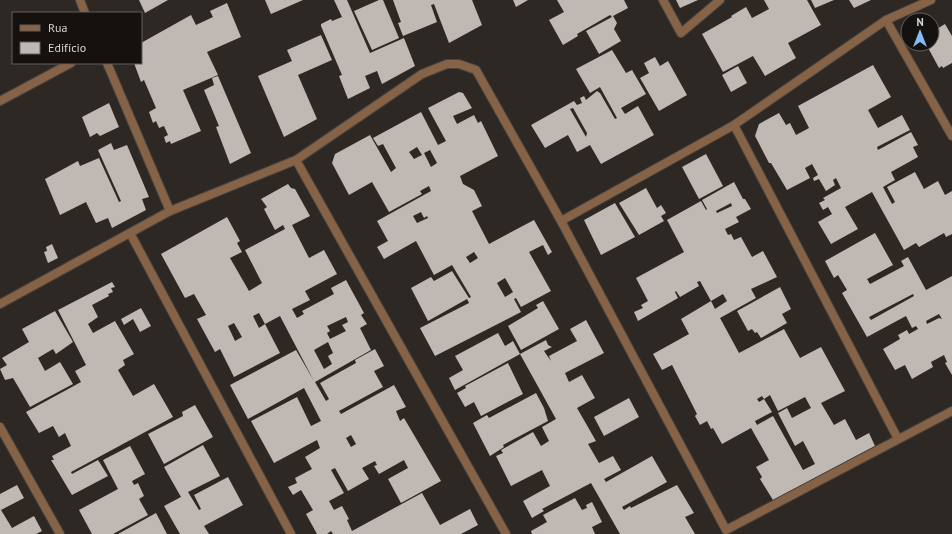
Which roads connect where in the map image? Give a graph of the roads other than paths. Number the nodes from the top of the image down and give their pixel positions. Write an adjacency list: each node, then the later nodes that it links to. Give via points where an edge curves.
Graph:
1 (80, 0): 5 (street)
2 (663, 0): 3 (street, via 681,33)
3 (720, 0)
4 (931, 0): 6 (street)
5 (85, 12)
6 (886, 20): 10 (street); 11 (street)
7 (69, 64): 9 (street)
8 (107, 64): 13 (street)
9 (0, 100)
10 (734, 125): 14 (street); 19 (street)
11 (952, 136)
12 (296, 160): 13 (street); 14 (street, via 422,74 447,64 459,64 476,70); 22 (street)
13 (170, 211): 15 (street)
14 (561, 221): 19 (street, via 726,530)
15 (130, 233): 16 (street); 21 (street)
16 (0, 304)
17 (952, 411): 19 (street)
18 (0, 427): 20 (street)
19 (898, 439)
20 (60, 534)
21 (291, 534)
22 (506, 534)

